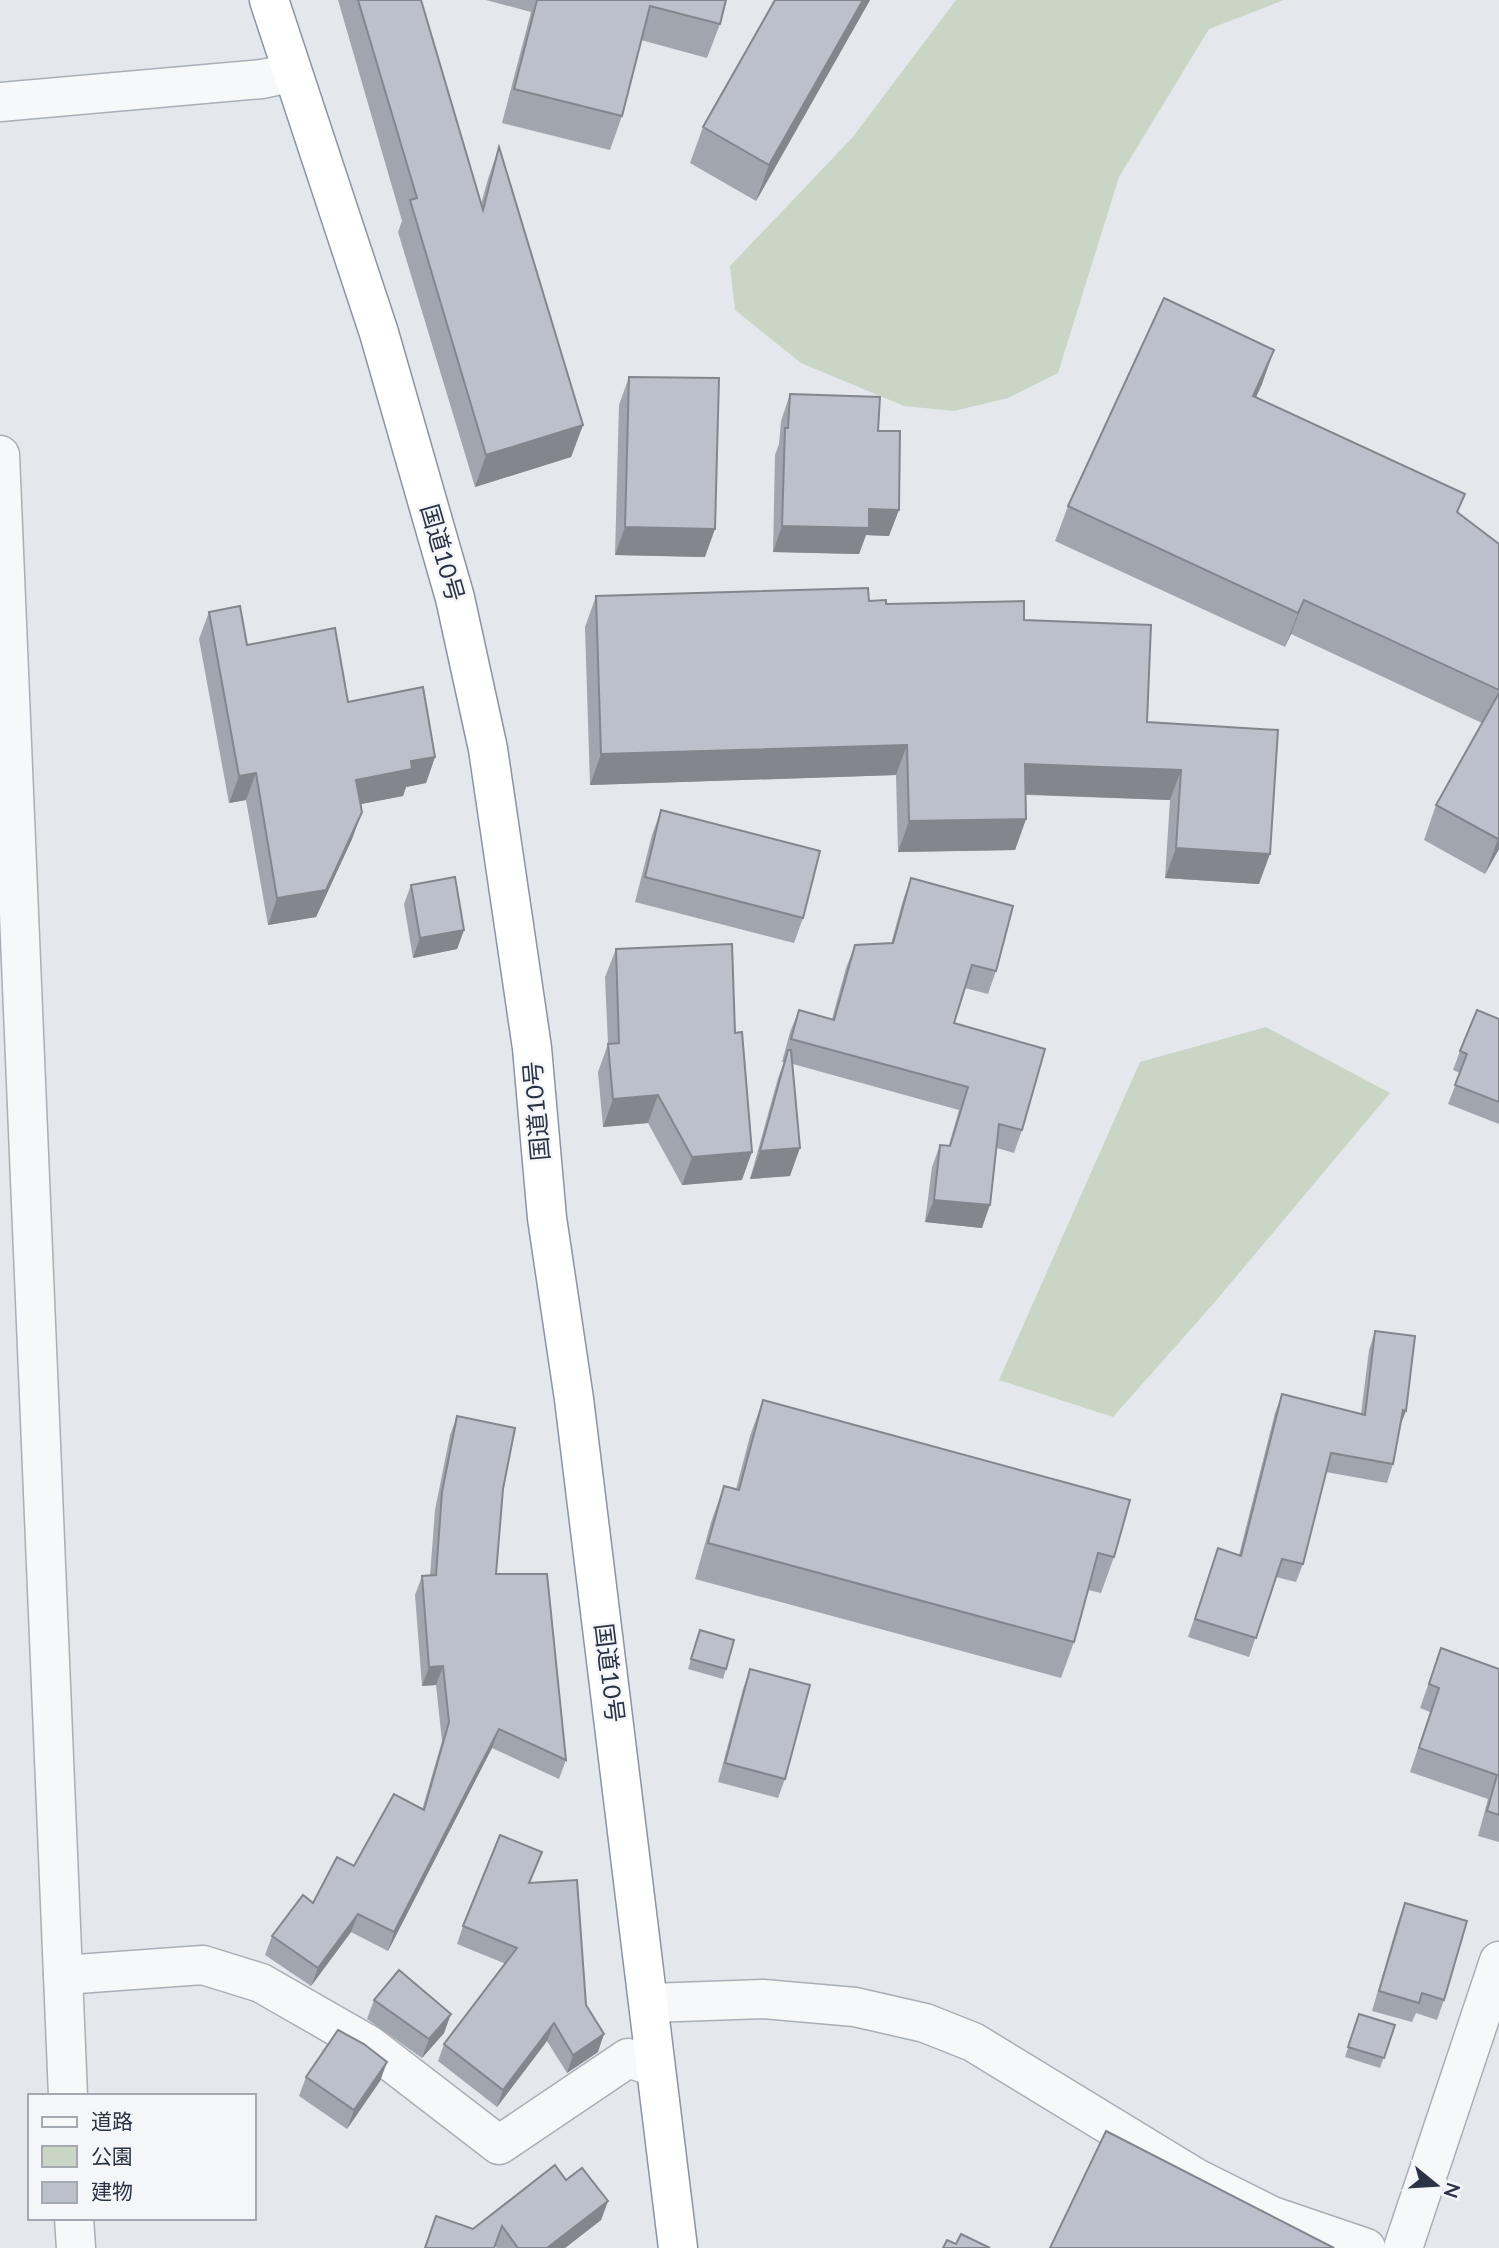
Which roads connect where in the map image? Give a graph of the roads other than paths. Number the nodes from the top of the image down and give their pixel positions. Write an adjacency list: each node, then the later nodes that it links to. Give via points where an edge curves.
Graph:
1 (269, 0): 2 (highway, 国道10号)
2 (291, 73): 3 (street); 7 (highway, 国道10号, via 379,333 455,598 488,749 532,1048 547,1218)
3 (0, 102)
4 (0, 455): 6 (street)
5 (1499, 1961): 14 (street)
6 (63, 1975): 8 (street, via 203,1965 261,1983 369,2045 499,2145 628,2057); 9 (street)
7 (650, 2003): 8 (highway, 国道10号); 13 (street, via 763,1999 855,2007 925,2023 973,2042 1196,2178 1272,2216)
8 (654, 2067): 12 (highway, 国道10号)
9 (68, 2094)
10 (74, 2220): 11 (street)
11 (76, 2248)
12 (678, 2248)
13 (1366, 2248)
14 (1403, 2248)

